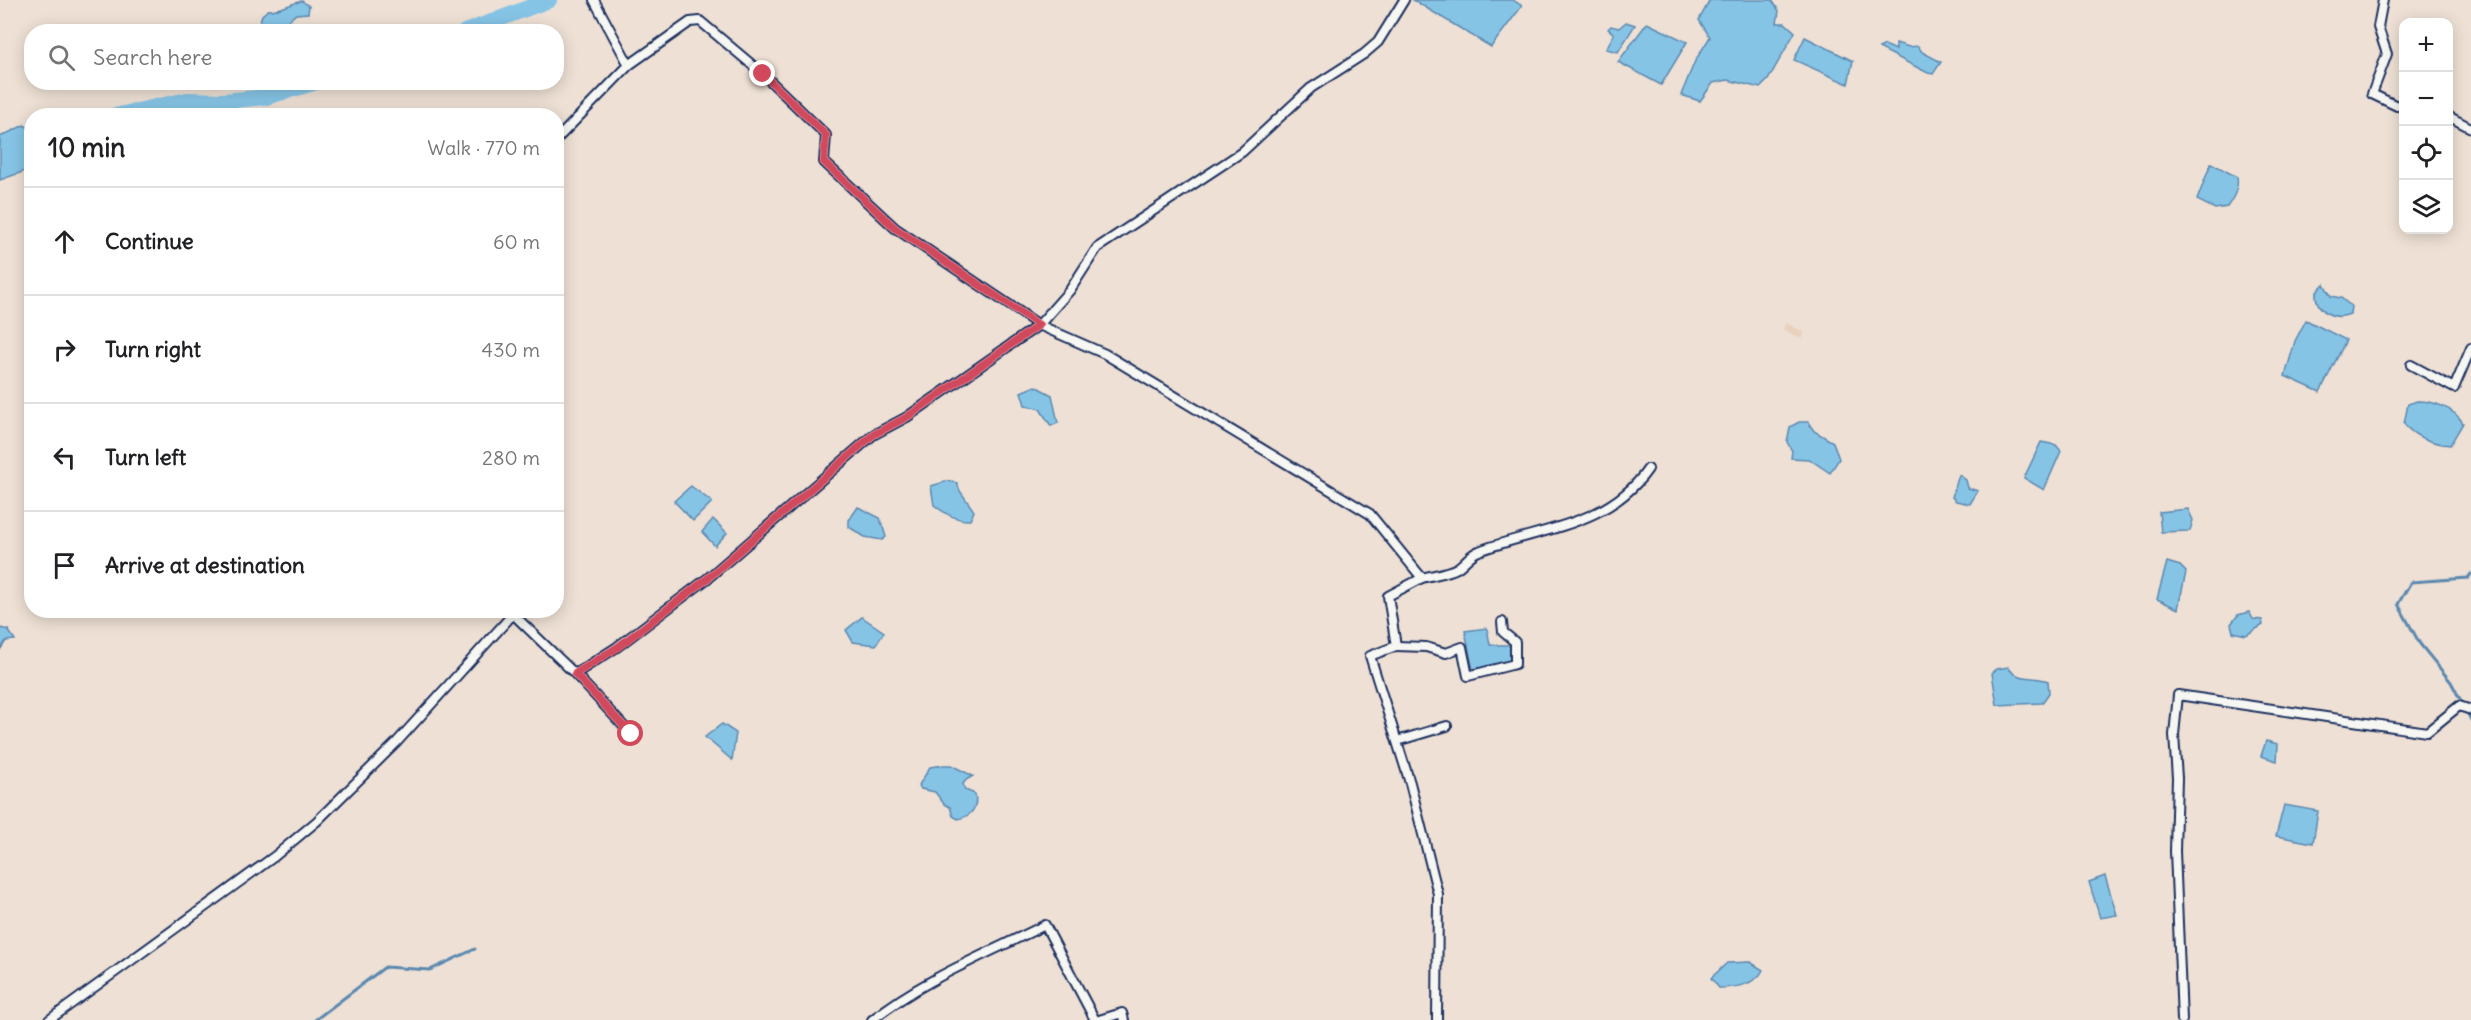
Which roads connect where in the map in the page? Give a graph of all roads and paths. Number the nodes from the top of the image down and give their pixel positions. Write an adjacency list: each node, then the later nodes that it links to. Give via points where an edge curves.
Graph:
1 (594, 0): 4 (street)
2 (1404, 0): 9 (street, via 1378,42 1364,54 1311,88 1242,152 1097,248 1070,290)
3 (2383, 0): 5 (street, via 2378,27 2386,54 2372,94)
4 (629, 65): 8 (street); 9 (street, via 690,22 710,26 826,135 824,162 895,228)
5 (2399, 105)
6 (2453, 119): 7 (street)
7 (2471, 128)
8 (564, 132)
9 (1039, 325): 13 (street, via 1105,354 1370,514); 18 (street, via 907,417 873,435 708,578 618,647)
10 (2471, 348): 11 (street, via 2454,388)
11 (2410, 365)
12 (1648, 469): 13 (street, via 1636,487 1610,506 1575,523 1476,552 1457,568)
13 (1422, 578): 17 (street, via 1388,596)
14 (509, 618): 23 (street, via 396,743 317,821 275,856)
15 (517, 618): 18 (street)
16 (1502, 622): 17 (street, via 1503,632 1515,642 1515,664 1468,676 1462,647 1446,653 1426,647)
17 (1396, 646): 22 (street, via 1370,656)
18 (575, 674): 21 (street)
19 (2471, 710): 28 (street, via 2459,706 2427,732 2178,694 2175,851)
20 (1447, 726): 22 (street)
21 (631, 734)
22 (1397, 741): 27 (street, via 1438,894)
23 (49, 1020)
24 (872, 1020): 25 (street, via 931,982 1045,925)
25 (1097, 1020): 26 (street, via 1122,1013)
26 (1124, 1020)
27 (1437, 1020)
28 (2182, 1020)

